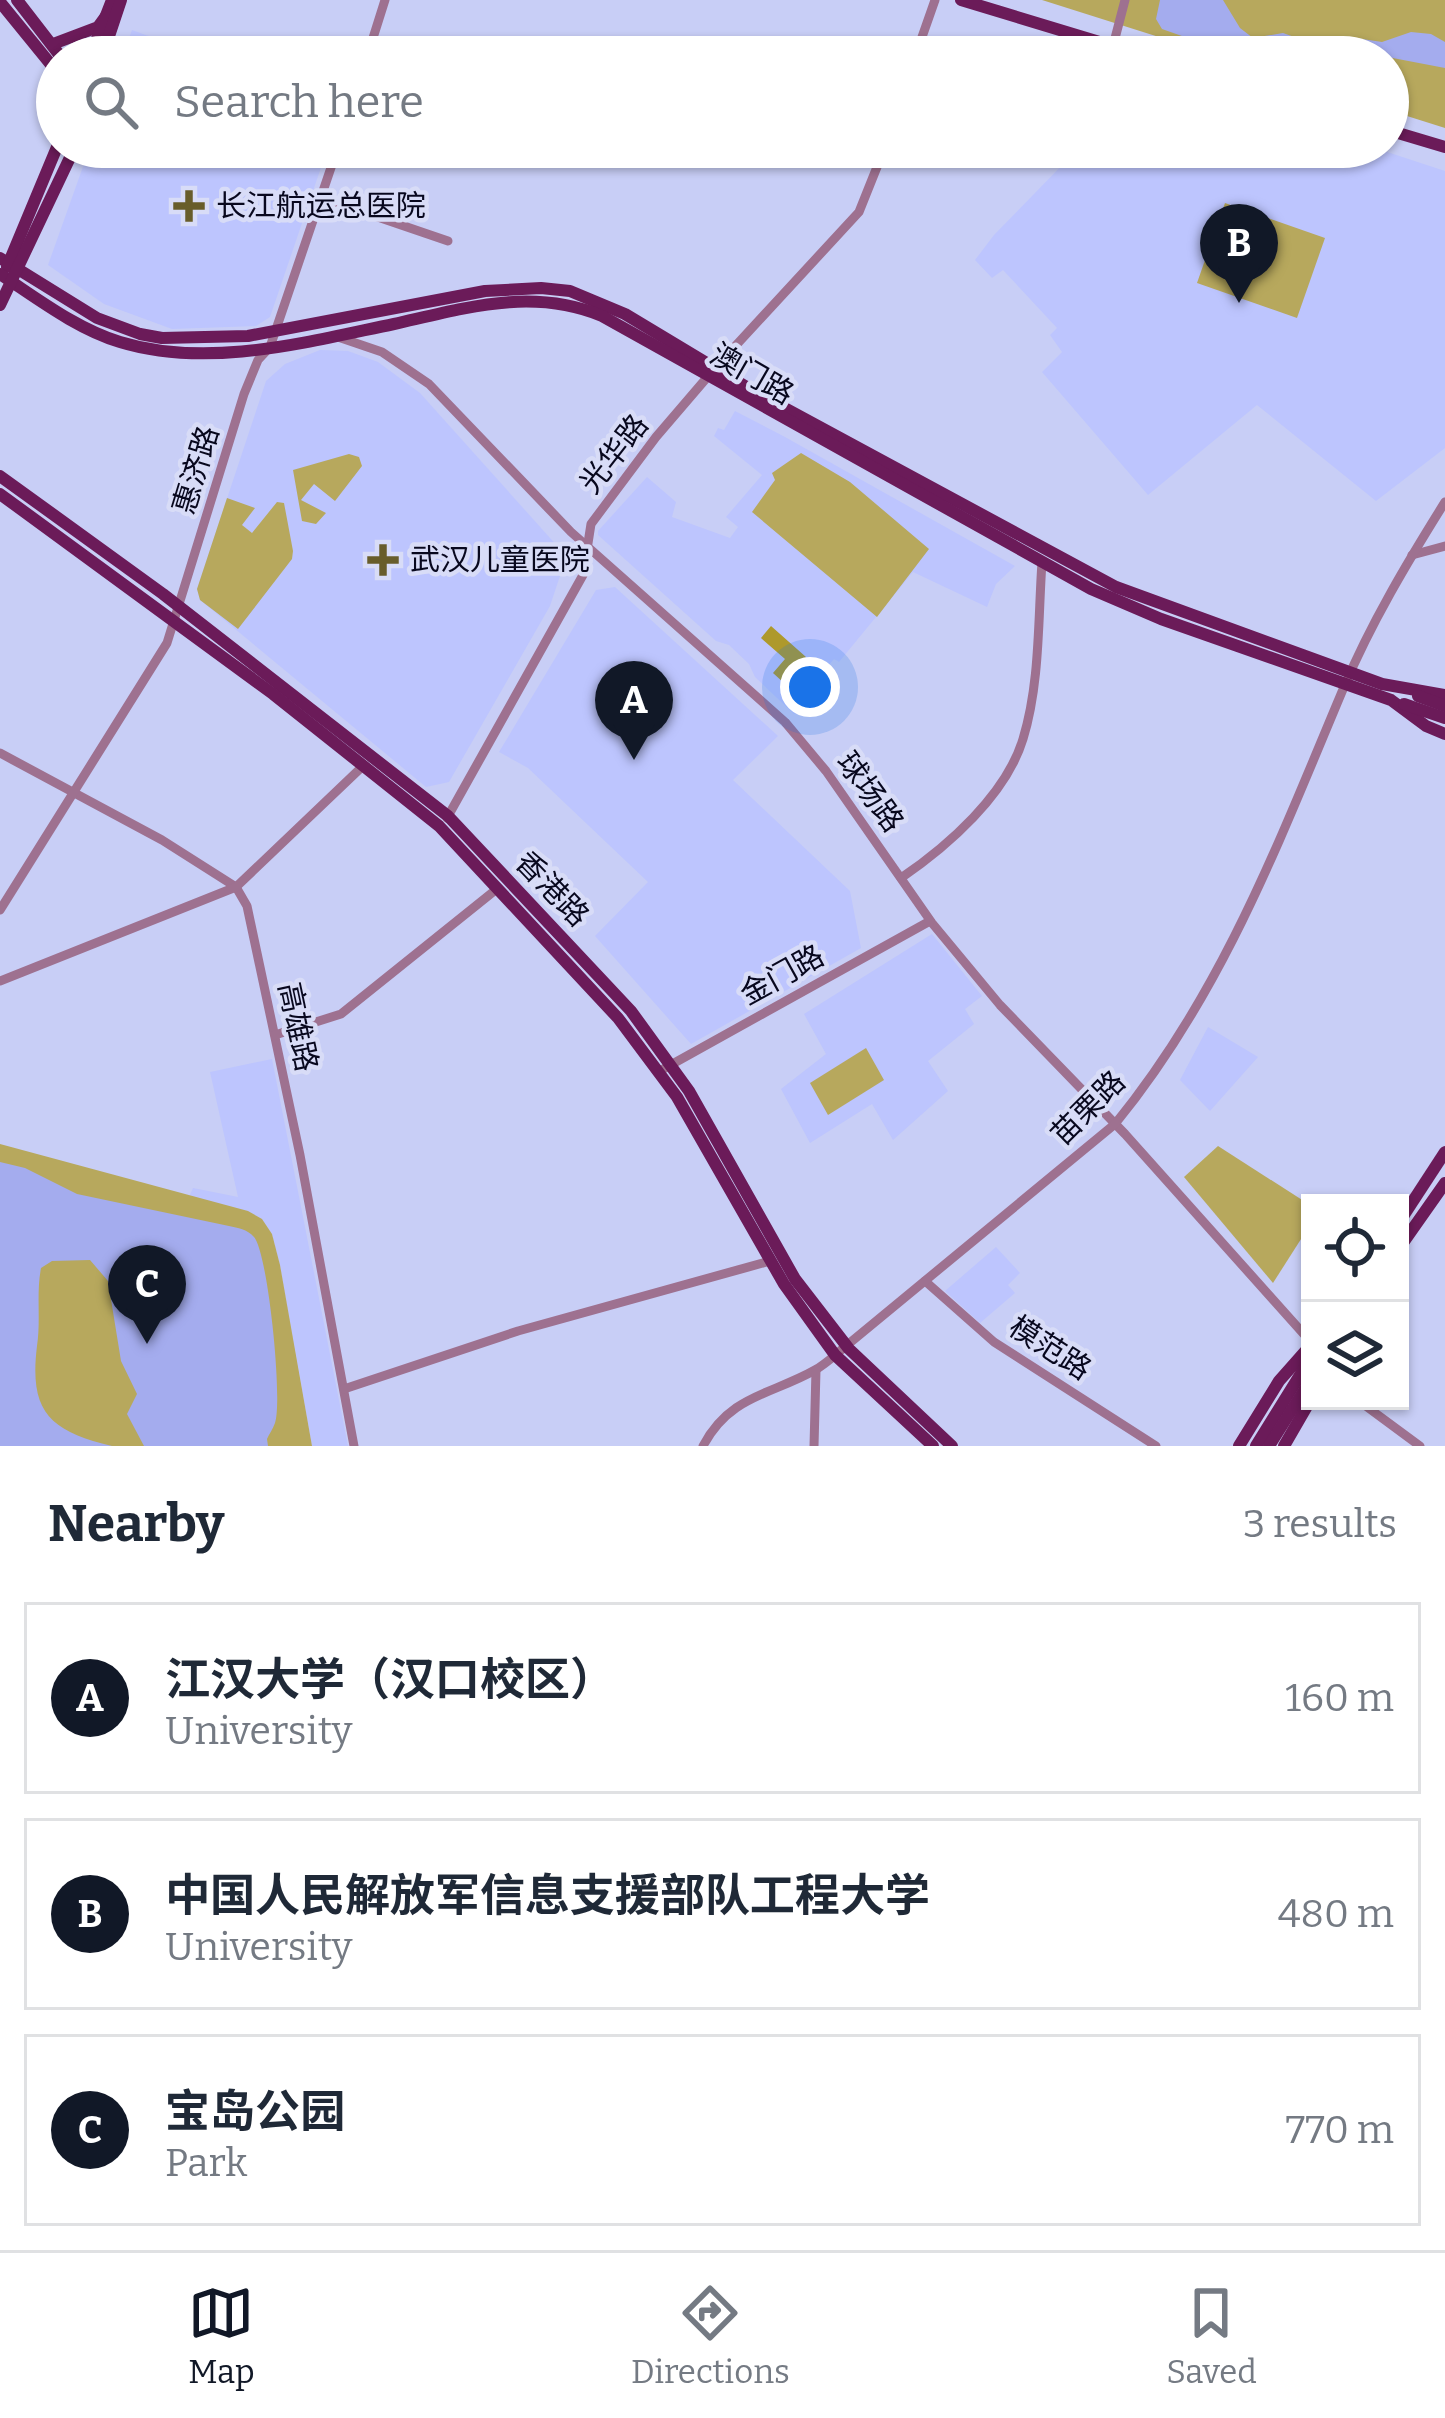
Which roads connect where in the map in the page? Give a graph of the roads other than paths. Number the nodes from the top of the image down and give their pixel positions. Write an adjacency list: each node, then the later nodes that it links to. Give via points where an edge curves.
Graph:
1 (17, 0): 9 (main road)
2 (116, 0): 8 (main road); 12 (main road)
3 (385, 0): 13 (street)
4 (934, 0): 14 (street)
5 (962, 0): 15 (main road)
6 (1125, 0): 16 (street)
7 (0, 2): 17 (main road)
8 (106, 16): 10 (main road); 11 (main road)
9 (45, 36)
10 (83, 36)
11 (98, 36)
12 (107, 36)
13 (374, 36)
14 (923, 36)
15 (1080, 36)
16 (1116, 36)
17 (36, 46)
18 (1409, 136): 19 (main road)
19 (1445, 147)
20 (48, 168): 26 (main road)
21 (63, 168): 26 (main road)
22 (331, 168): 24 (street, 惠济路)
23 (877, 168): 31 (street, 光华路, via 859,212)
24 (322, 198): 25 (street); 28 (street, 惠济路)
25 (448, 242)
26 (6, 272): 27 (main road); 28 (main road, 澳门路, via 140,334 220,339); 30 (main road, 澳门路, via 65,316 123,343 200,353)
27 (0, 304)
28 (274, 332): 30 (street, 惠济路); 31 (main road, 澳门路, via 485,291 541,288 596,300)
29 (332, 336): 30 (main road, 澳门路); 31 (main road, 澳门路, via 466,307 543,300 602,316); 36 (street, 球场路, via 382,352 429,384)
30 (270, 347): 39 (street, 惠济路, via 244,394)
31 (712, 372): 36 (street, 光华路, via 591,524); 38 (main road, 澳门路); 41 (main road, 澳门路, via 1116,587)
32 (0, 476): 39 (main road, 香港路)
33 (0, 494): 40 (main road, 香港路)
34 (1445, 502): 37 (street, 苗栗路)
35 (1445, 546): 37 (street)
36 (589, 549): 51 (street, 光华路, via 583,575); 52 (street, 球场路, via 785,722)
37 (1412, 555): 41 (street, 苗栗路)
38 (1042, 562): 41 (main road, 澳门路, via 1161,619); 52 (street, via 1022,741 970,817)
39 (180, 607): 40 (street, 惠济路); 51 (main road, 香港路)
40 (175, 622): 49 (main road, 香港路); 50 (street, 惠济路)
41 (1347, 679): 42 (main road, 澳门路); 44 (main road, 澳门路); 60 (street, 苗栗路, via 1306,786 1202,1001)
42 (1382, 684): 43 (main road, 澳门路); 45 (main road)
43 (1445, 695)
44 (1391, 700): 46 (main road); 47 (main road, 澳门路)
45 (1445, 706)
46 (1445, 718)
47 (1445, 734)
48 (0, 752): 50 (street)
49 (364, 765): 51 (main road, 香港路); 53 (street)
50 (71, 794): 53 (street); 55 (street, 惠济路)
51 (444, 821): 54 (main road, 香港路); 59 (main road, 香港路, via 599,973)
52 (901, 878): 56 (street, 球场路)
53 (236, 887): 57 (street); 58 (street, 高雄路)
54 (498, 888): 58 (street, via 340,1015); 59 (main road, 香港路)
55 (0, 910)
56 (930, 921): 59 (street, 金门路); 60 (street, 球场路)
57 (0, 981)
58 (275, 1035): 71 (street, 高雄路)
59 (664, 1069): 65 (main road, 香港路); 68 (main road, 香港路, via 689,1091)
60 (1115, 1124): 66 (street, 苗栗路); 67 (street, 球场路)
61 (1445, 1152): 63 (main road)
62 (1445, 1183): 64 (main road)
63 (1409, 1207)
64 (1409, 1234)
65 (770, 1261): 68 (main road, 香港路); 71 (street)
66 (925, 1281): 68 (street, 苗栗路); 79 (street, 模范路, via 994,1342)
67 (1301, 1334)
68 (841, 1350): 70 (street, 苗栗路); 77 (main road, 香港路); 78 (main road, 香港路)
69 (1301, 1355): 80 (main road)
70 (816, 1370): 75 (street, 苗栗路, via 759,1392 726,1415); 76 (street)
71 (344, 1389): 74 (street, 高雄路)
72 (1300, 1396): 81 (main road); 82 (main road); 83 (main road)
73 (1371, 1410): 84 (street)
74 (354, 1446)
75 (703, 1446)
76 (814, 1446)
77 (933, 1446)
78 (952, 1446)
79 (1156, 1446)
80 (1238, 1446)
81 (1256, 1446)
82 (1269, 1446)
83 (1284, 1446)
84 (1420, 1446)

